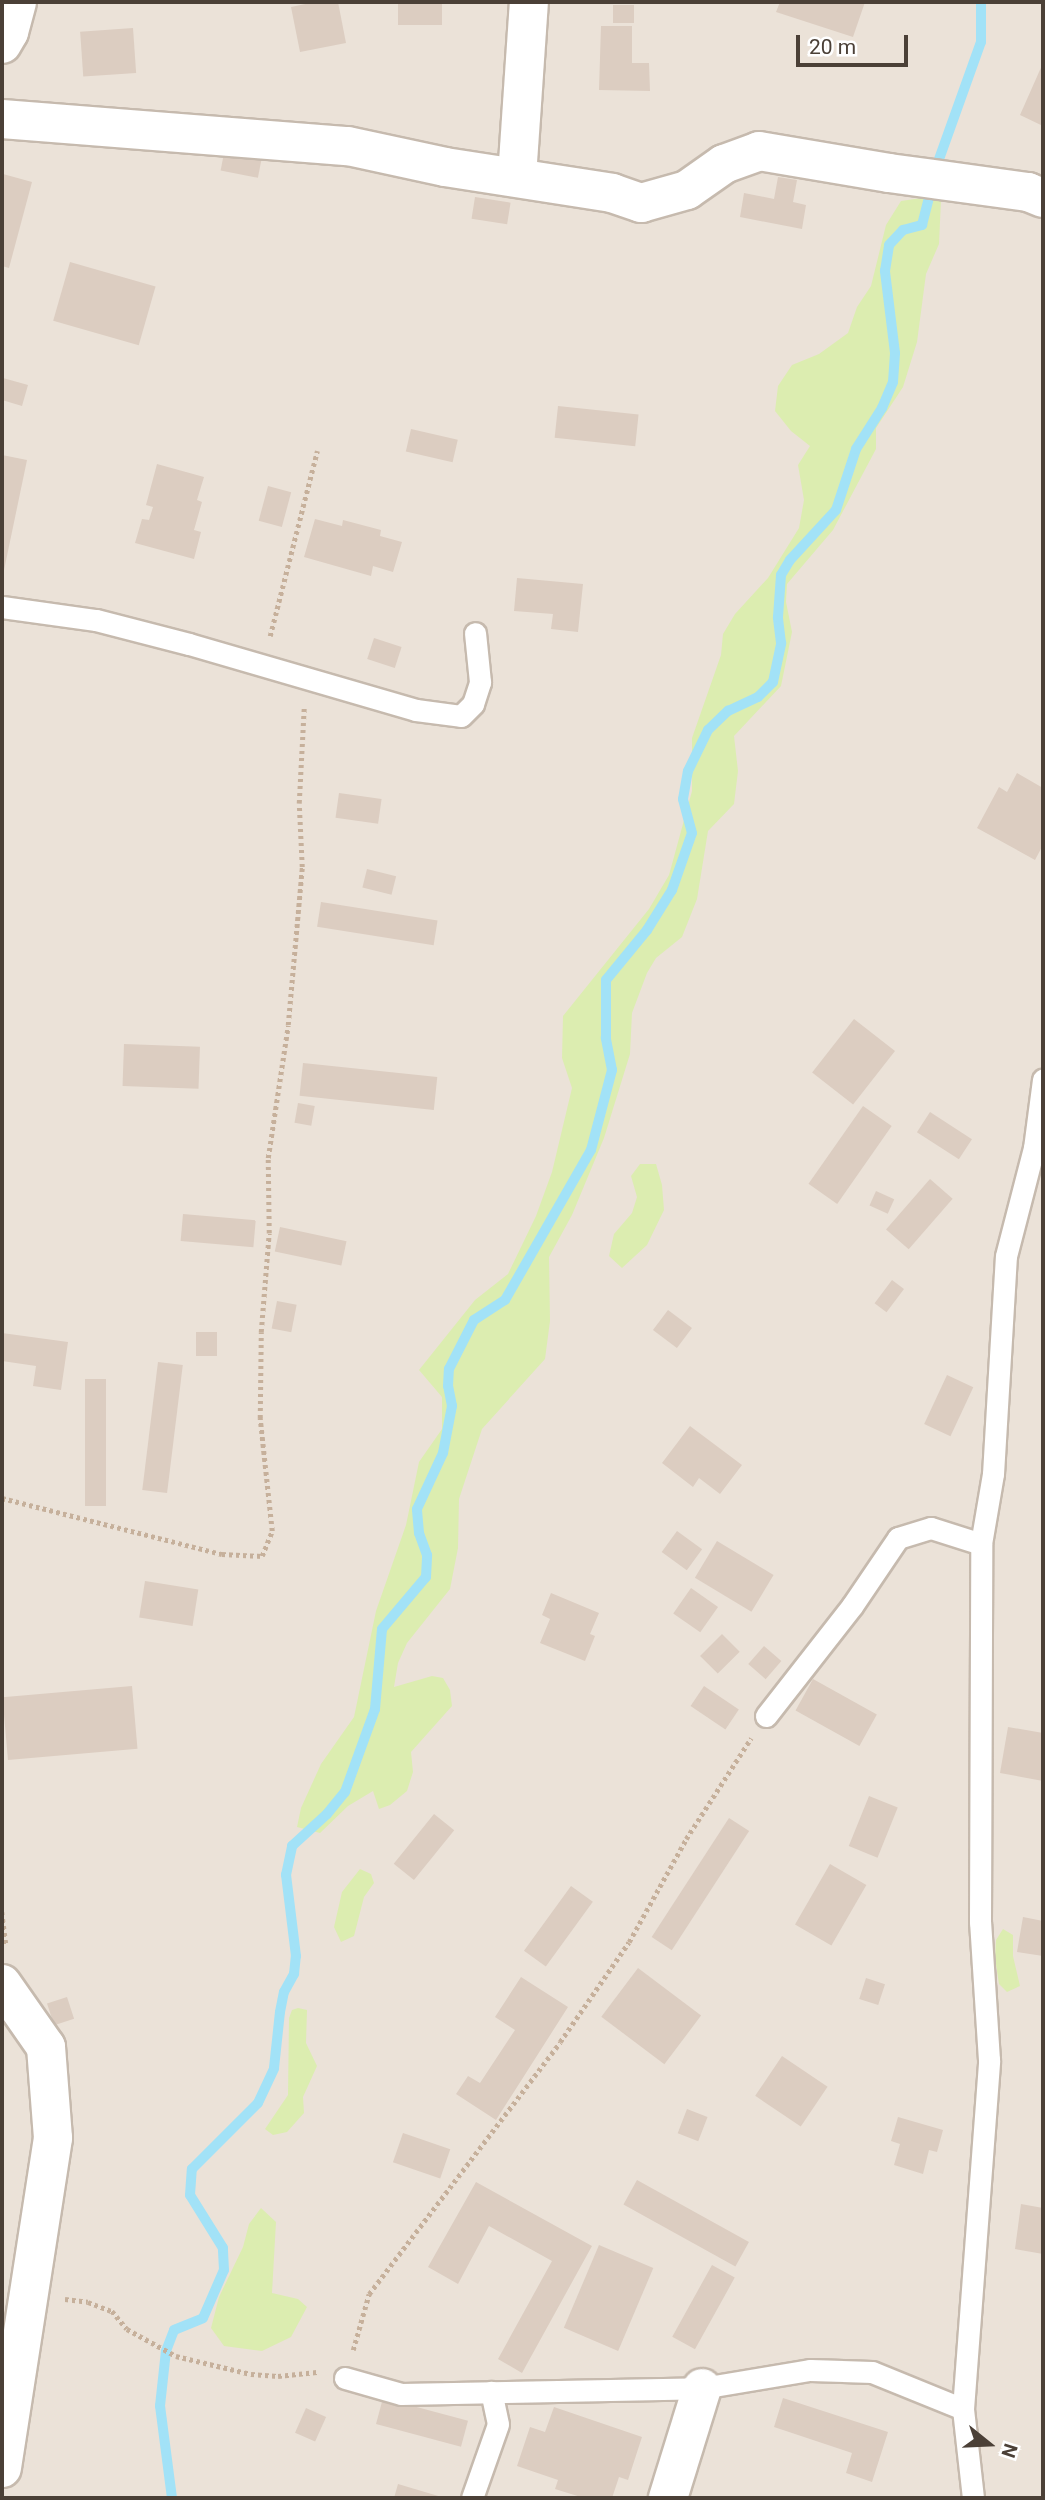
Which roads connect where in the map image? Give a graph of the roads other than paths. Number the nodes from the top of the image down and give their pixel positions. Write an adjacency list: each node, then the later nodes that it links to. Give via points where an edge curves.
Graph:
1 (17, 2): 3 (street)
2 (528, 2): 5 (street)
3 (2, 44)
4 (2, 119): 5 (street, via 348,146)
5 (517, 177): 6 (street, via 612,193 641,203 687,191 724,164 759,151 993,186)
6 (1043, 198)
7 (2, 607): 8 (lane, via 96,620 416,710 461,716 473,704 480,682)
8 (475, 633)
9 (1043, 1080): 10 (lane, via 1034,1148 1006,1256 993,1474)
10 (981, 1544): 11 (lane, via 931,1528 898,1538 852,1606); 16 (lane, via 981,1922 989,2060)
11 (766, 1716)
12 (2, 1984): 17 (street, via 46,2047 53,2138)
13 (345, 2378): 15 (lane, via 401,2394)
14 (702, 2388): 15 (lane); 16 (lane, via 810,2370 872,2372); 19 (street)
15 (491, 2392): 18 (lane, via 498,2424)
16 (963, 2409): 20 (lane)
17 (2, 2468)
18 (472, 2498)
19 (668, 2498)
20 (973, 2498)

